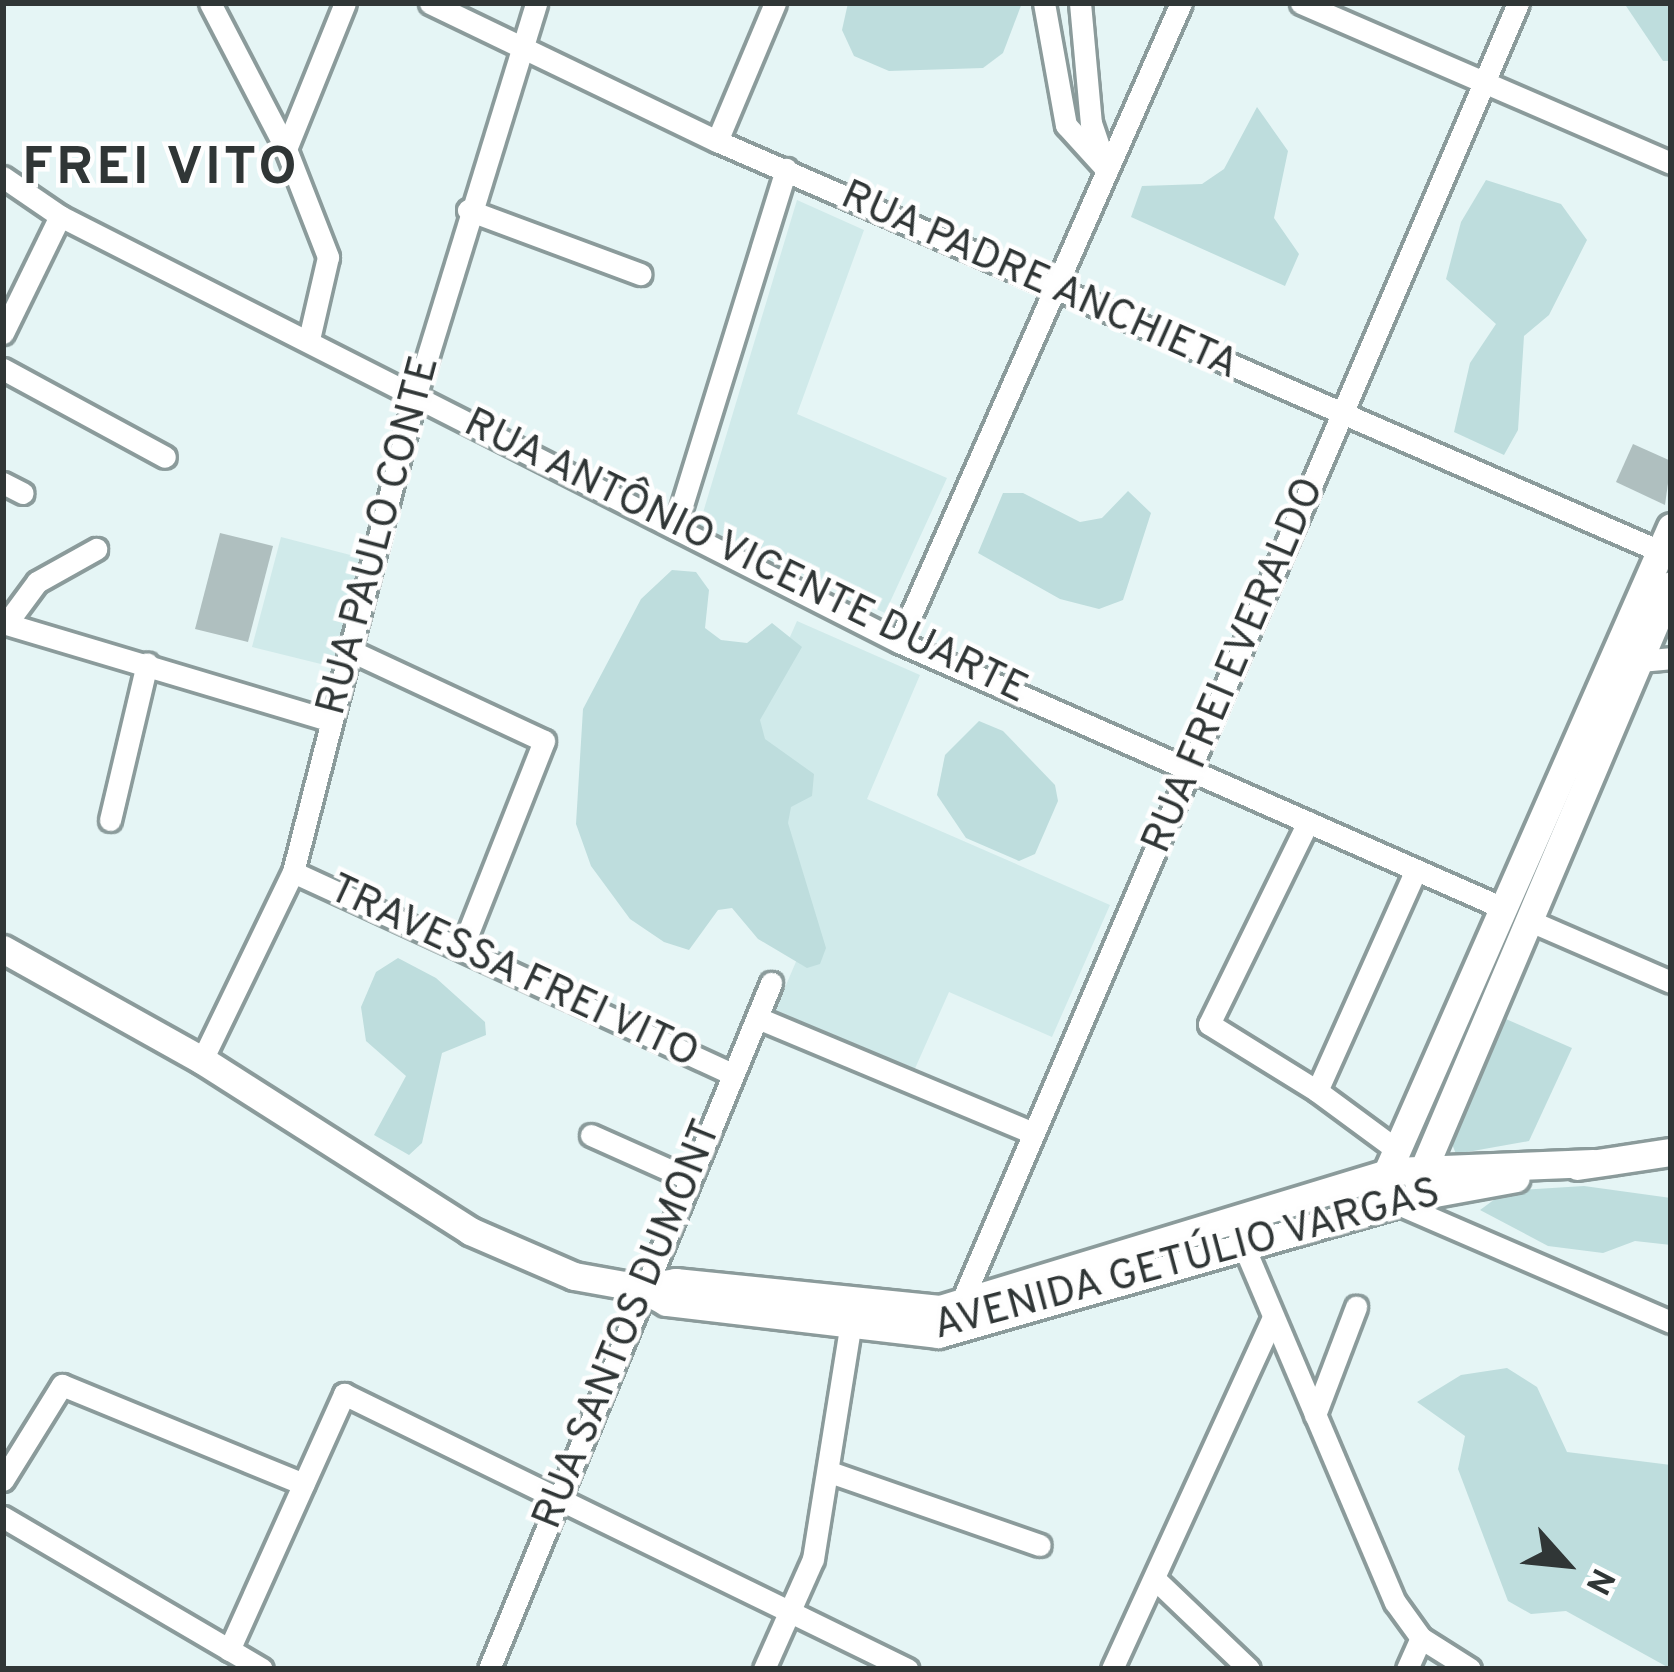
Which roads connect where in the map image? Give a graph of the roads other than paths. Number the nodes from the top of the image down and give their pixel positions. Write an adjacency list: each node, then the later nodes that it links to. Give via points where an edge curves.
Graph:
1 (210, 3): 14 (street)
2 (345, 3): 14 (street)
3 (430, 3): 11 (street, RUA PADRE ANCHIETA)
4 (536, 3): 11 (street, RUA PAULO CONTE)
5 (775, 3): 13 (street)
6 (1044, 3): 17 (street, via 1066,124)
7 (1081, 3): 17 (street, via 1091,123)
8 (1181, 3): 17 (street)
9 (1301, 3): 12 (street)
10 (1518, 3): 12 (street, RUA FREI EVERALDO)
11 (524, 44): 13 (street, RUA PADRE ANCHIETA); 19 (street, RUA PAULO CONTE)
12 (1484, 82): 15 (street); 27 (street, RUA FREI EVERALDO)
13 (717, 141): 16 (street, RUA PADRE ANCHIETA)
14 (286, 149): 24 (street, via 328,257)
15 (1671, 163)
16 (786, 169): 22 (street, RUA PADRE ANCHIETA); 29 (street)
17 (1107, 170): 22 (street)
18 (3, 177): 20 (street, RUA ANTÔNIO VICENTE DUARTE)
19 (468, 210): 21 (street); 26 (street, RUA PAULO CONTE)
20 (60, 216): 23 (street); 24 (street, RUA ANTÔNIO VICENTE DUARTE)
21 (640, 274)
22 (1054, 291): 27 (street, RUA PADRE ANCHIETA); 33 (street)
23 (3, 333)
24 (309, 339): 26 (street, RUA ANTÔNIO VICENTE DUARTE)
25 (3, 369): 28 (street)
26 (416, 394): 29 (street, RUA ANTÔNIO VICENTE DUARTE); 34 (street, RUA PAULO CONTE)
27 (1343, 416): 31 (street, RUA PADRE ANCHIETA); 39 (street, RUA FREI EVERALDO)
28 (165, 457)
29 (676, 528): 33 (street, RUA ANTÔNIO VICENTE DUARTE)
30 (96, 549): 32 (street, via 37,582)
31 (1665, 554): 36 (main road); 44 (main road)
32 (5, 624): 37 (street)
33 (899, 642): 39 (street, RUA ANTÔNIO VICENTE DUARTE)
34 (349, 650): 38 (street, RUA PAULO CONTE); 45 (street, via 544,741)
35 (1671, 658): 36 (street)
36 (1639, 661): 44 (main road)
37 (147, 663): 38 (street); 40 (street)
38 (331, 721): 43 (street, RUA PAULO CONTE)
39 (1190, 769): 41 (street, RUA ANTÔNIO VICENTE DUARTE); 54 (street, RUA FREI EVERALDO)
40 (110, 820)
41 (1308, 822): 42 (street, RUA ANTÔNIO VICENTE DUARTE); 52 (street, via 1209,1024)
42 (1416, 870): 44 (street, RUA ANTÔNIO VICENTE DUARTE); 52 (street)
43 (292, 872): 45 (street, TRAVESSA FREI VITO); 50 (street, RUA PAULO CONTE)
44 (1519, 915): 47 (street, RUA ANTÔNIO VICENTE DUARTE); 53 (main road); 55 (main road)
45 (463, 946): 51 (street, TRAVESSA FREI VITO)
46 (10, 956): 50 (main road, AVENIDA GETÚLIO VARGAS)
47 (1671, 982)
48 (771, 983): 49 (street, RUA SANTOS DUMONT)
49 (758, 1018): 51 (street, RUA SANTOS DUMONT); 54 (street, TRAVESSA FREI VITO)
50 (202, 1060): 65 (main road, AVENIDA GETÚLIO VARGAS, via 470,1231 574,1276)
51 (733, 1074): 62 (street, RUA SANTOS DUMONT)
52 (1317, 1090): 57 (street)
53 (1409, 1118): 55 (main road, via 1420,1135); 57 (main road)
54 (1033, 1132): 67 (street, RUA FREI EVERALDO)
55 (1440, 1132): 60 (main road)
56 (590, 1135): 62 (street)
57 (1394, 1148): 61 (main road)
58 (1671, 1152): 59 (main road, AVENIDA GETÚLIO VARGAS)
59 (1593, 1163): 60 (main road, AVENIDA GETÚLIO VARGAS); 63 (main road, AVENIDA GETÚLIO VARGAS)
60 (1424, 1168): 61 (main road, AVENIDA GETÚLIO VARGAS); 63 (main road)
61 (1381, 1174): 63 (main road); 64 (main road, AVENIDA GETÚLIO VARGAS)
62 (687, 1178): 65 (street, RUA SANTOS DUMONT)
63 (1412, 1205): 64 (main road, AVENIDA GETÚLIO VARGAS); 69 (street)
64 (1239, 1236): 67 (main road, AVENIDA GETÚLIO VARGAS); 68 (street)
65 (641, 1288): 67 (main road, AVENIDA GETÚLIO VARGAS, via 675,1282); 70 (main road, AVENIDA GETÚLIO VARGAS, via 666,1302); 75 (street, RUA SANTOS DUMONT)
66 (1356, 1307): 71 (street)
67 (958, 1317): 70 (main road, AVENIDA GETÚLIO VARGAS)
68 (1272, 1319): 71 (street); 78 (street)
69 (1671, 1322)
70 (850, 1328): 72 (street)
71 (1315, 1415): 80 (street, via 1395,1602)
72 (830, 1472): 77 (street); 79 (street)
73 (3, 1480): 74 (street, via 62,1385)
74 (303, 1484): 75 (street, via 344,1394); 81 (street)
75 (559, 1494): 79 (street); 83 (street, RUA SANTOS DUMONT)
76 (3, 1517): 81 (street)
77 (1040, 1545)
78 (1157, 1581): 86 (street); 87 (street)
79 (795, 1610): 84 (street); 85 (street)
80 (1421, 1638): 88 (street); 89 (street)
81 (229, 1650): 82 (street)
82 (262, 1669)
83 (489, 1669)
84 (764, 1669)
85 (907, 1669)
86 (1112, 1669)
87 (1249, 1669)
88 (1407, 1669)
89 (1470, 1669)

